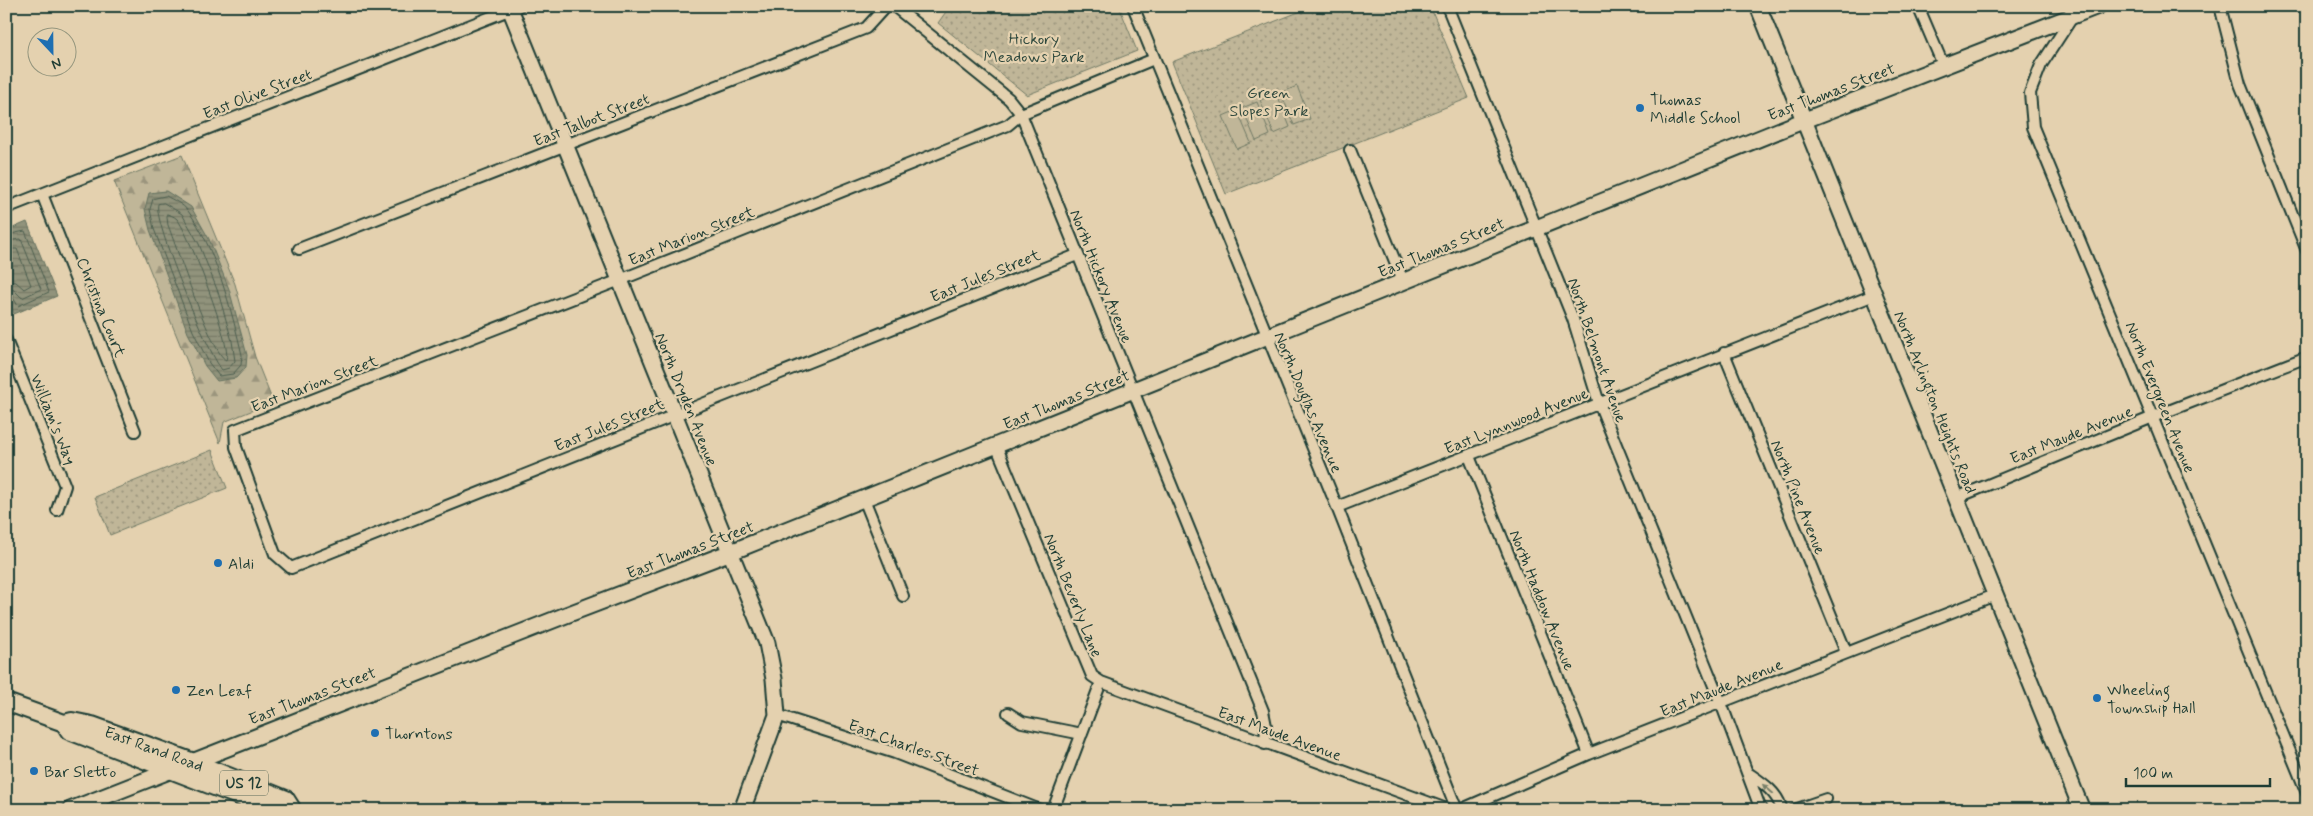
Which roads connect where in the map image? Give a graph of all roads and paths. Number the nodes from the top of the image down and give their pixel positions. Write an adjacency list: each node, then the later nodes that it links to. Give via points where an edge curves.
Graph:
1 (886, 6): 15 (street, East Talbot Street, via 866,28)
2 (894, 6): 13 (street, North Hickory Avenue, via 1009,99)
3 (1133, 6): 11 (street, North Douglas Avenue)
4 (1447, 6): 19 (street, North Belmont Avenue)
5 (1758, 6): 14 (street, North Arlington Heights Road)
6 (1918, 6): 12 (street)
7 (2098, 6): 10 (street, East Thomas Street)
8 (2220, 6): 21 (street, via 2240,84)
9 (512, 7): 15 (street, North Dryden Avenue); 17 (street, East Olive Street)
10 (2071, 11): 12 (street, East Thomas Street); 33 (street, North Evergreen Avenue, via 2041,65 2030,93 2033,128)
11 (1154, 59): 13 (street, East Marion Street); 26 (street, North Douglas Avenue)
12 (1944, 67): 14 (street, East Thomas Street)
13 (1021, 114): 22 (street, North Hickory Avenue); 23 (street, East Marion Street, via 1008,125)
14 (1804, 120): 19 (street, East Thomas Street); 25 (street, North Arlington Heights Road)
15 (565, 145): 20 (street, East Talbot Street); 23 (street, North Dryden Avenue)
16 (1350, 150): 24 (street)
17 (42, 194): 18 (street, East Olive Street); 34 (street, Christina Court)
18 (6, 208)
19 (1536, 228): 24 (street, East Thomas Street); 31 (street, North Belmont Avenue, via 1580,336)
20 (299, 249)
21 (2307, 250)
22 (1077, 255): 30 (street, North Hickory Avenue); 32 (street, East Jules Street)
23 (620, 280): 32 (street, North Dryden Avenue); 42 (street, East Marion Street, via 235,430 236,447 275,554)
24 (1403, 282): 26 (street, East Thomas Street)
25 (1874, 295): 28 (street, East Lynnwood Avenue); 37 (street, North Arlington Heights Road)
26 (1266, 337): 30 (street, East Thomas Street); 39 (street, North Douglas Avenue)
27 (6, 340): 40 (street, William's Way, via 65,486)
28 (1724, 353): 31 (street, East Lynnwood Avenue); 45 (street, North Pine Avenue)
29 (2307, 357): 33 (street, East Maude Avenue)
30 (1132, 391): 35 (street, East Thomas Street); 53 (street, North Hickory Avenue, via 1263,711)
31 (1599, 403): 36 (street, East Lynnwood Avenue); 48 (street, North Belmont Avenue)
32 (674, 414): 41 (street, North Dryden Avenue); 42 (street, East Jules Street)
33 (2153, 417): 37 (street, East Maude Avenue); 58 (street, North Evergreen Avenue)
34 (135, 432)
35 (996, 446): 38 (street, East Thomas Street); 46 (street, North Beverly Lane, via 1092,676)
36 (1469, 456): 39 (street, East Lynnwood Avenue); 54 (street, North Haddow Avenue)
37 (1956, 498): 43 (street, North Arlington Heights Road)
38 (864, 499): 41 (street, East Thomas Street); 44 (street)
39 (1337, 507): 67 (street, North Douglas Avenue)
40 (57, 510)
41 (731, 552): 50 (street, North Dryden Avenue, via 767,643); 55 (street, East Thomas Street)
42 (291, 568)
43 (1995, 595): 45 (street, East Maude Avenue); 71 (street, North Arlington Heights Road)
44 (903, 596)
45 (1846, 652): 48 (street, East Maude Avenue)
46 (1101, 682): 52 (street); 53 (street, East Maude Avenue)
47 (6, 702): 51 (main road, East Rand Road / US 12)
48 (1721, 703): 54 (street, East Maude Avenue); 57 (street, North Belmont Avenue)
49 (1008, 713): 52 (street, via 1022,722)
50 (777, 715): 63 (street, North Dryden Avenue); 64 (street, East Charles Street, via 895,754)
51 (64, 723): 55 (main road, East Rand Road / US 12, via 72,720 92,725); 56 (main road, East Rand Road / US 12, via 69,731)
52 (1082, 734): 65 (street)
53 (1265, 744): 66 (street, East Maude Avenue)
54 (1589, 754): 67 (street, East Maude Avenue)
55 (191, 761): 56 (street, East Thomas Street); 62 (main road, East Rand Road / US 12, via 286,799)
56 (169, 770): 60 (street, East Thomas Street); 61 (main road, East Rand Road / US 12)
57 (1747, 772): 68 (street, North Belmont Avenue); 69 (street, one-way to 57, via 1779,800 1771,790)
58 (2307, 793)
59 (1826, 799): 70 (street)
60 (70, 810)
61 (274, 810)
62 (293, 810)
63 (742, 810)
64 (1040, 810)
65 (1054, 810)
66 (1449, 810)
67 (1458, 810)
68 (1761, 810)
69 (1779, 810)
70 (1794, 810)
71 (2082, 810)

